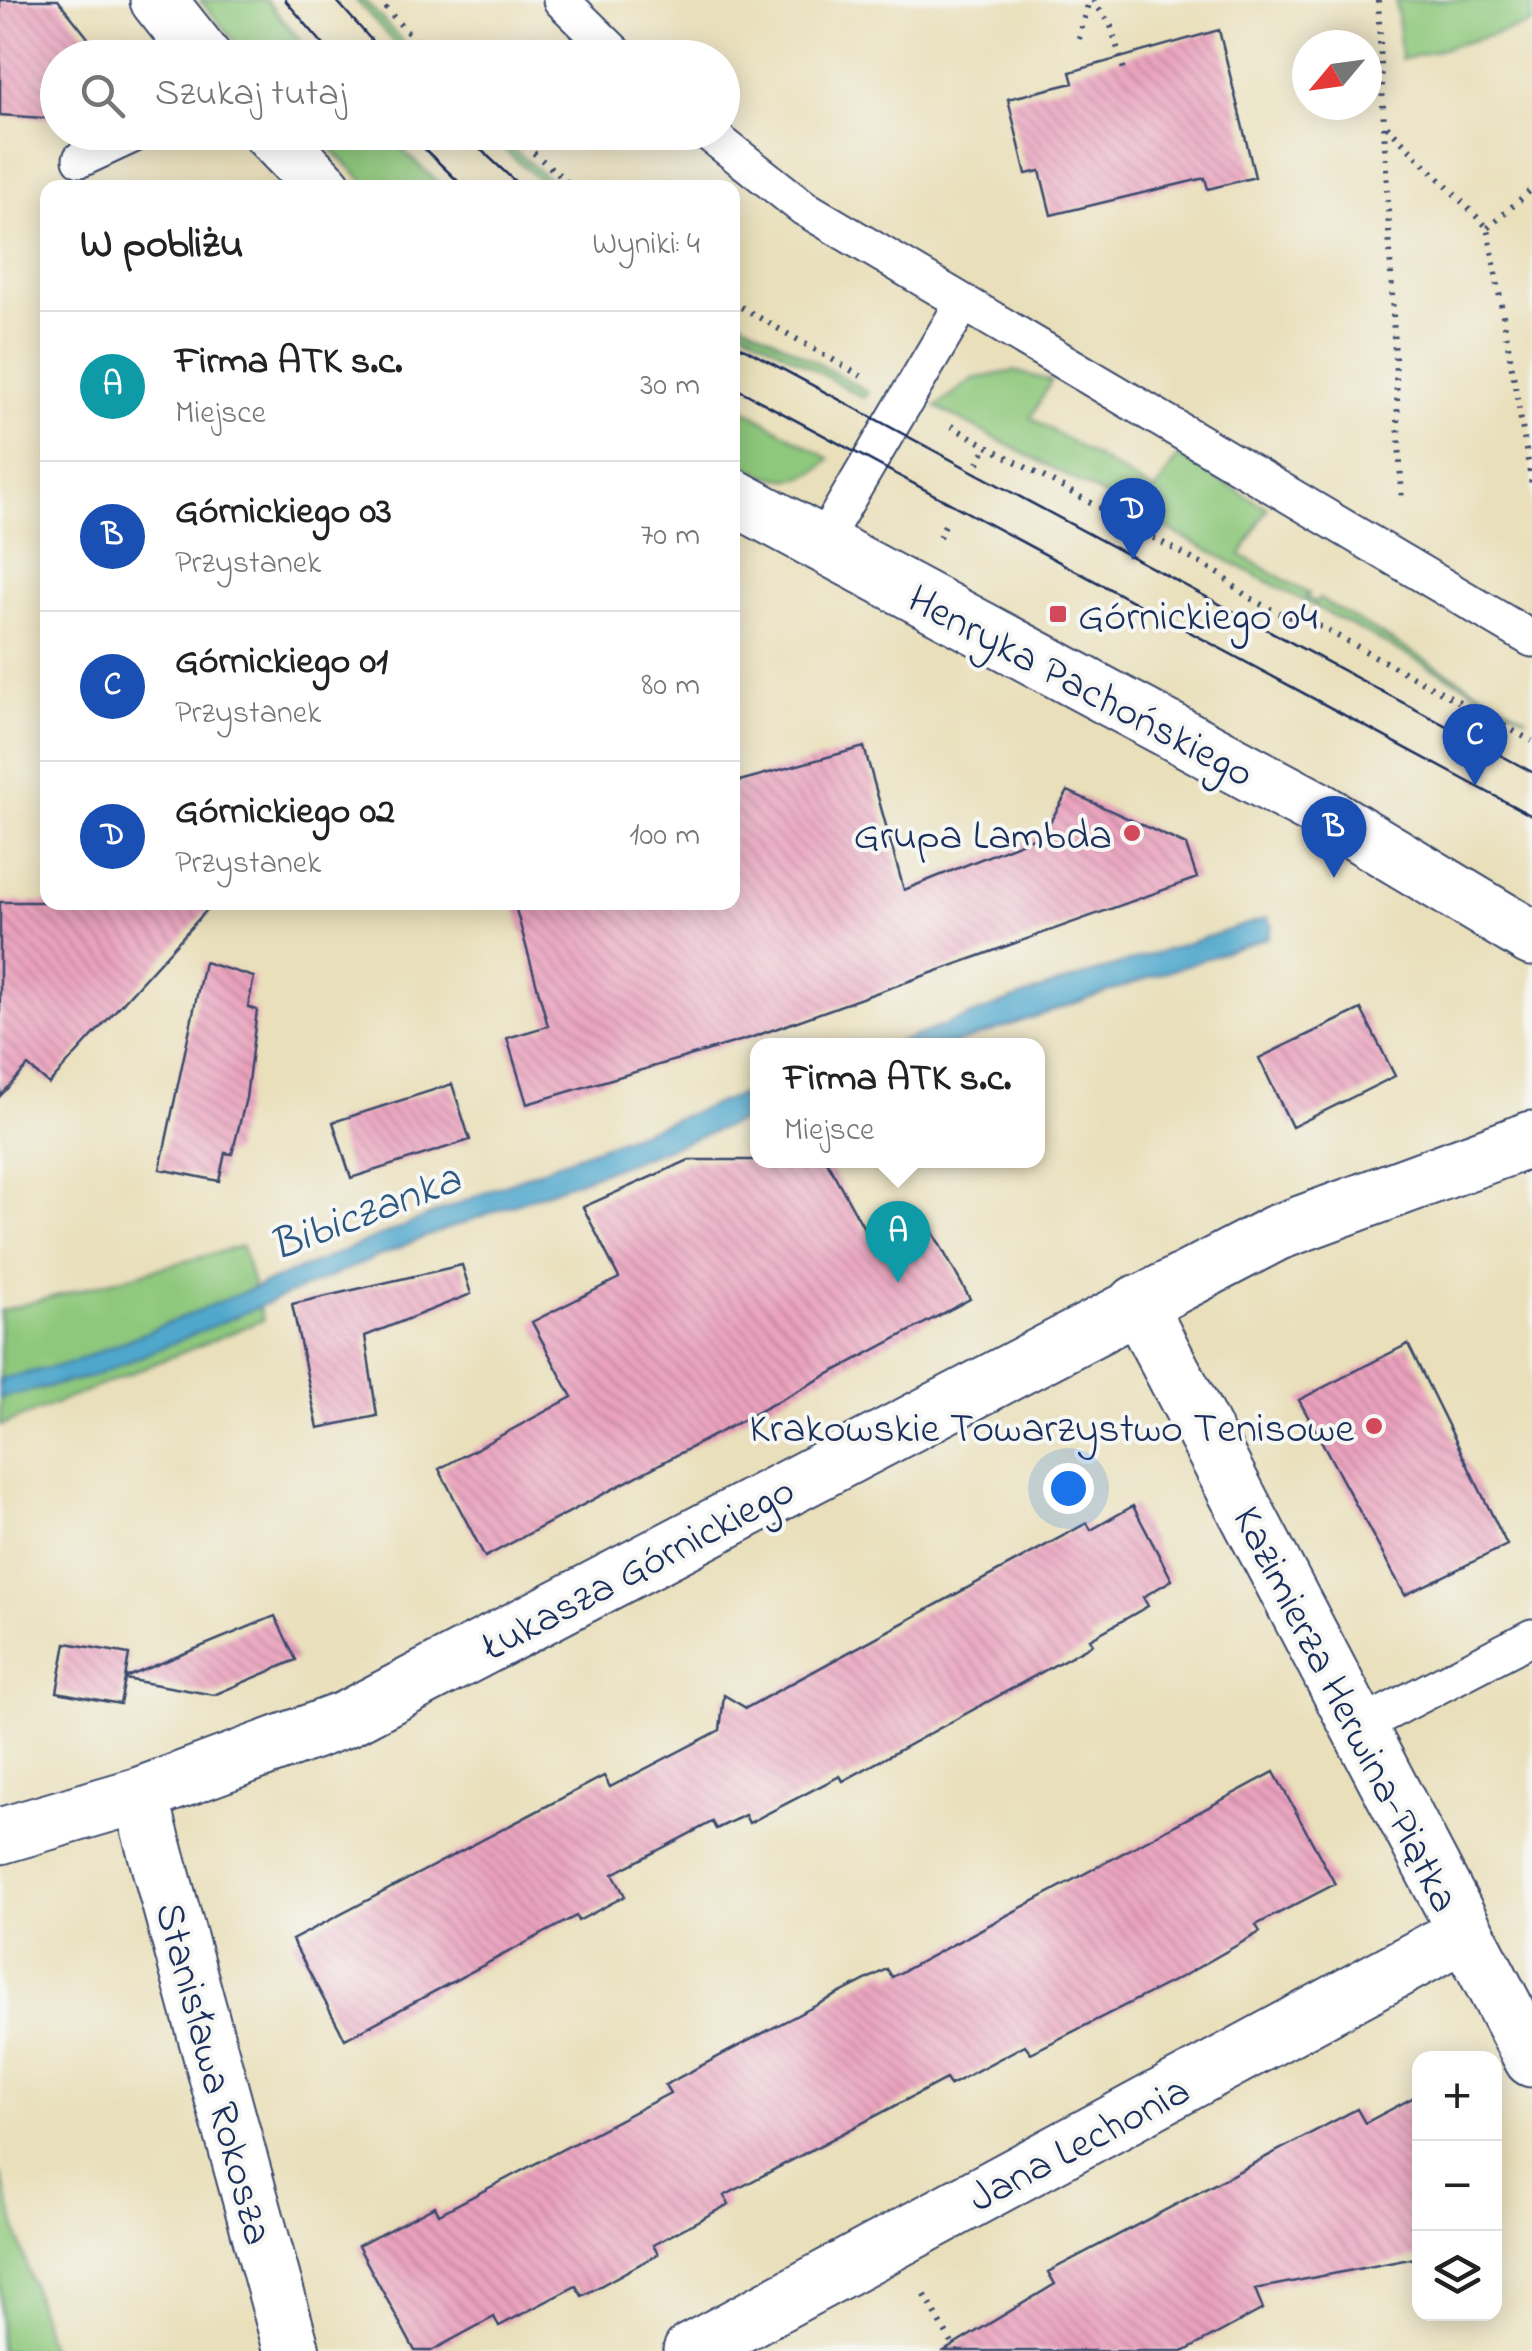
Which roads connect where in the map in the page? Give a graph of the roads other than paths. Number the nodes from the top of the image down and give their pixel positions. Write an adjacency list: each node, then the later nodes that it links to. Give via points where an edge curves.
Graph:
1 (158, 0): 3 (street)
2 (561, 0): 4 (lane)
3 (190, 40)
4 (602, 40)
5 (100, 150): 8 (lane)
6 (287, 150): 9 (street)
7 (729, 150): 10 (lane, via 804,208)
8 (81, 159)
9 (316, 180)
10 (963, 303): 12 (lane); 13 (lane)
11 (740, 500): 12 (street, Henryka Pachońskiego)
12 (821, 544): 14 (street, Henryka Pachońskiego, via 1317,810)
13 (1532, 639)
14 (1532, 938)
15 (1532, 1140): 16 (street, Łukasza Górnickiego, via 1276,1233)
16 (1136, 1303): 18 (street, Kazimierza Herwina-Piątka); 19 (street, Łukasza Górnickiego, via 346,1719)
17 (1532, 1638): 18 (lane)
18 (1359, 1727): 21 (street, Kazimierza Herwina-Piątka)
19 (140, 1795): 20 (street, Łukasza Górnickiego); 23 (street, Stanisława Rokosza)
20 (0, 1836)
21 (1465, 1933): 22 (street, Kazimierza Herwina-Piątka); 24 (street, Jana Lechonia)
22 (1532, 2059)
23 (292, 2351)
24 (691, 2351)

